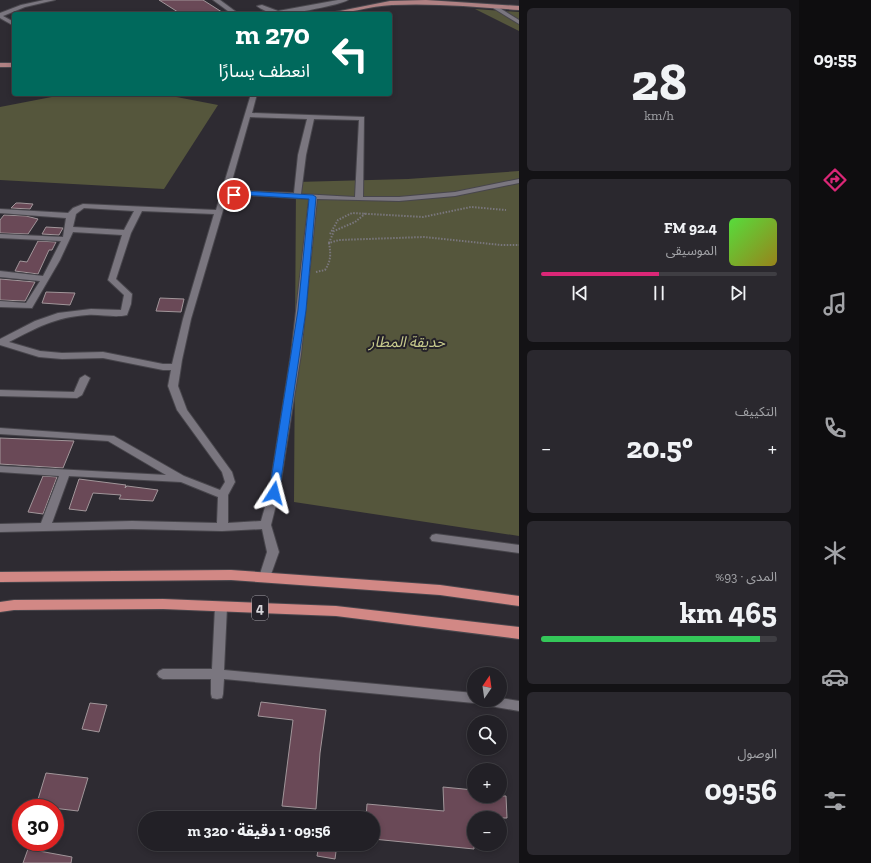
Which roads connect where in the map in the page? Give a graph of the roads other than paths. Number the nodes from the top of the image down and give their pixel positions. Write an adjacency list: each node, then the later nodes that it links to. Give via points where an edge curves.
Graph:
1 (52, 0): 12 (street, via 23,6)
2 (216, 0): 8 (street)
3 (345, 0): 10 (street)
4 (392, 1): 6 (main road); 11 (main road)
5 (260, 6): 9 (street)
6 (494, 7): 7 (main road); 13 (street)
7 (519, 8)
8 (233, 12)
9 (275, 12)
10 (286, 12)
11 (338, 12)
12 (0, 16): 14 (street)
13 (519, 22)
14 (12, 23)
15 (0, 65): 16 (main road)
16 (12, 66)
17 (253, 96): 18 (street)
18 (248, 115): 19 (street); 23 (street)
19 (311, 116): 21 (street, via 302,155); 24 (street, via 362,118)
20 (519, 181): 24 (street, via 455,194 399,199)
21 (297, 196): 22 (street); 23 (street, via 244,193)
22 (313, 197): 24 (street); 45 (street, via 292,377 274,493)
23 (224, 198): 27 (street)
24 (359, 199)
25 (139, 209): 27 (street); 28 (street, via 83,206); 30 (street)
26 (0, 211): 28 (street)
27 (219, 212): 37 (street, via 187,319)
28 (71, 216): 29 (street)
29 (69, 229): 30 (street); 32 (street)
30 (127, 233): 36 (street, via 112,280 128,294 124,313 67,314 39,322)
31 (0, 236): 32 (street)
32 (65, 239): 34 (street)
33 (0, 274): 34 (street)
34 (46, 279): 35 (street, via 29,306)
35 (0, 304)
36 (1, 342): 37 (street, via 39,354 103,355 163,367)
37 (176, 367): 44 (street, via 173,386 182,410 227,472 230,482)
38 (85, 378): 39 (street, via 77,395)
39 (0, 393)
40 (0, 431): 43 (street, via 110,438)
41 (0, 469): 42 (street)
42 (65, 473): 43 (street); 46 (street)
43 (182, 479): 44 (street)
44 (223, 495): 47 (street)
45 (266, 525): 47 (street); 52 (street, via 273,552)
46 (45, 527): 47 (street); 48 (street)
47 (222, 527)
48 (0, 528)
49 (436, 538): 50 (street)
50 (519, 549)
51 (0, 577): 52 (highway, 4, via 231,575)
52 (265, 578): 53 (highway, 4, via 440,590)
53 (519, 601)
54 (0, 607): 55 (highway, 4, via 163,604)
55 (221, 607): 56 (highway, 4, via 336,611); 58 (street)
56 (519, 633)
57 (163, 674): 58 (street)
58 (218, 674): 59 (street); 60 (street)
59 (217, 694)
60 (467, 697)
61 (507, 704): 62 (street)
62 (519, 706)

